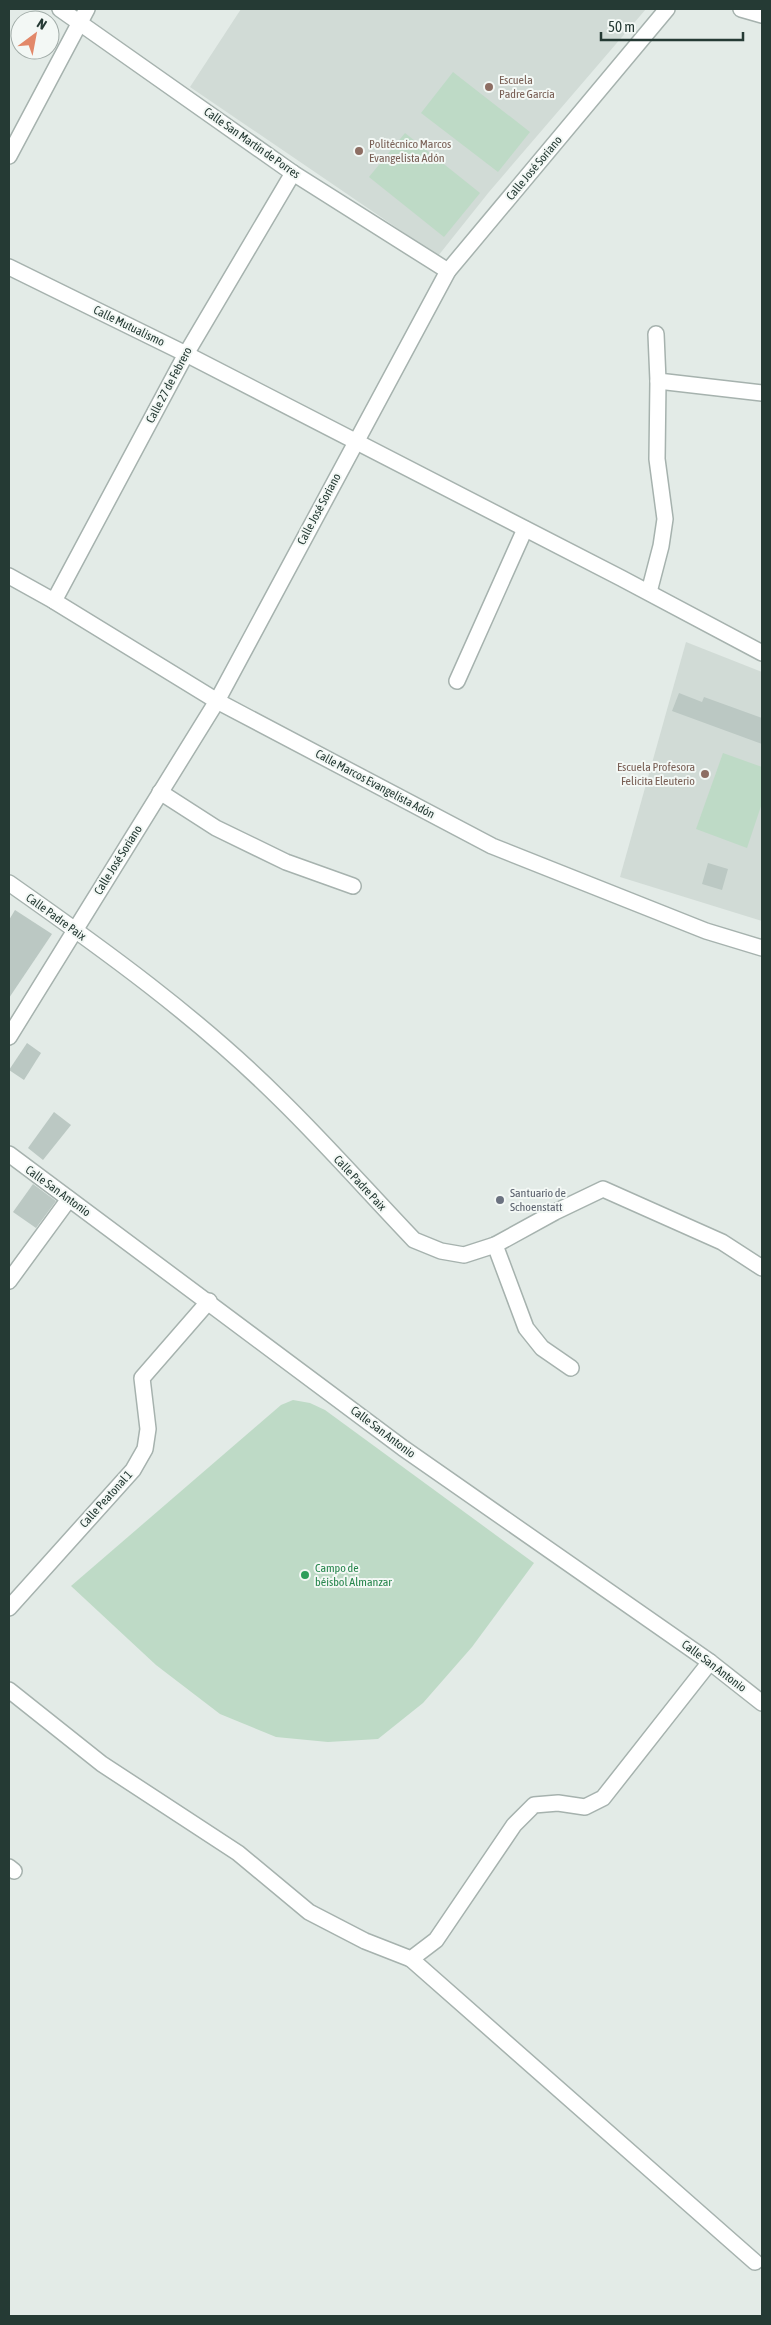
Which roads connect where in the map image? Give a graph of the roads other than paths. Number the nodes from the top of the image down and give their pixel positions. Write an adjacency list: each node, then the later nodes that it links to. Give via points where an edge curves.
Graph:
1 (60, 9): 4 (street, Calle San Martín de Porres)
2 (667, 9): 9 (street, Calle José Soriano)
3 (741, 9): 5 (street)
4 (84, 15): 6 (street); 7 (street, Calle San Martín de Porres)
5 (762, 15)
6 (9, 156)
7 (293, 173): 9 (street, Calle San Martín de Porres); 11 (street, Calle 27 de Febrero)
8 (9, 267): 11 (street, Calle Mutualismo)
9 (448, 271): 14 (street, Calle José Soriano)
10 (656, 334): 12 (street)
11 (186, 354): 14 (street, Calle Mutualismo); 18 (street, Calle 27 de Febrero)
12 (658, 381): 13 (street); 17 (street, via 658,459 665,519)
13 (762, 393)
14 (354, 442): 15 (street, Calle Mutualismo); 21 (street, Calle José Soriano)
15 (525, 529): 17 (street, Calle Mutualismo); 20 (street)
16 (9, 576): 18 (street, Calle Marcos Evangelista Adón)
17 (649, 592): 19 (street, Calle Mutualismo)
18 (54, 601): 21 (street, Calle Marcos Evangelista Adón)
19 (762, 653)
20 (456, 681)
21 (217, 701): 22 (street, Calle José Soriano); 26 (street, Calle Marcos Evangelista Adón, via 492,846 706,930)
22 (160, 792): 24 (street, via 216,828 286,862); 25 (street, Calle José Soriano)
23 (9, 883): 25 (street, Calle Padre Paix)
24 (353, 886)
25 (74, 929): 27 (street, Calle José Soriano); 30 (street, Calle Padre Paix, via 199,1025 281,1100 414,1240 441,1251 464,1255)
26 (762, 948)
27 (9, 1036)
28 (9, 1154): 29 (street, Calle San Antonio)
29 (69, 1199): 32 (street); 33 (street, Calle San Antonio)
30 (495, 1245): 31 (street, Calle Padre Paix, via 603,1189 722,1242); 34 (street, via 526,1328 542,1348)
31 (762, 1268)
32 (9, 1281)
33 (209, 1301): 35 (street, Calle Peatonal 1, via 142,1378 148,1429 145,1449 133,1470); 36 (street, Calle San Antonio, via 403,1448)
34 (571, 1368)
35 (9, 1608)
36 (710, 1662): 38 (street, Calle San Antonio); 39 (street, via 603,1798 585,1807 558,1803 534,1805 514,1825 436,1940)
37 (9, 1690): 39 (street, via 102,1764 238,1853 309,1912 365,1941)
38 (762, 1703)
39 (411, 1959): 40 (street)
40 (755, 2262)

